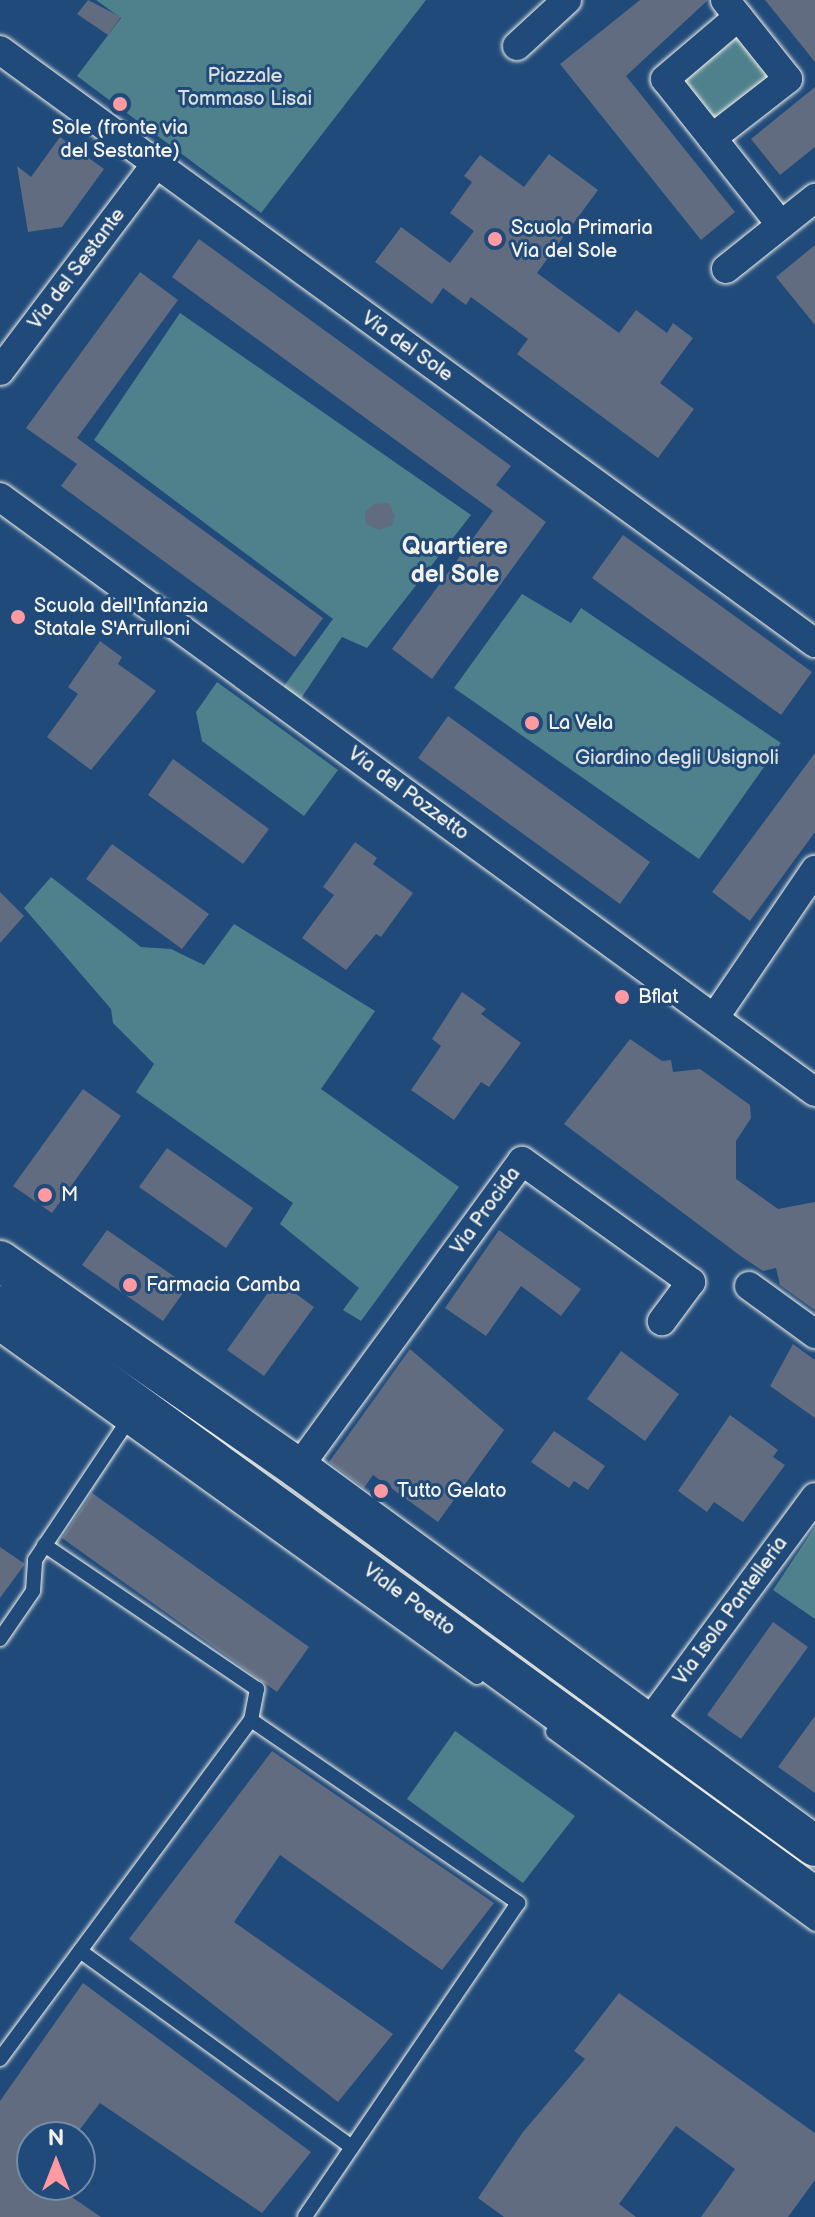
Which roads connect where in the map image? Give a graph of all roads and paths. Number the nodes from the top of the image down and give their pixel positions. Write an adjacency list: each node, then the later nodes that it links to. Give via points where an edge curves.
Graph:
1 (567, 0): 3 (street)
2 (732, 8): 5 (street, via 665,79); 5 (street, via 788,79)
3 (517, 46)
4 (0, 50): 6 (street, Via del Sole)
5 (712, 138): 8 (street)
6 (154, 167): 10 (street, Via del Sestante); 12 (street, Via del Sole, via 608,489)
7 (815, 198): 8 (street)
8 (781, 225): 9 (street)
9 (726, 269)
10 (0, 371)
11 (0, 497): 14 (street, Via del Pozzetto)
12 (815, 643)
13 (815, 870): 14 (street)
14 (715, 1017): 15 (street, Via del Pozzetto)
15 (815, 1092)
16 (0, 1246): 24 (lane, Viale Poetto)
17 (0, 1261): 24 (main road, Viale Poetto)
18 (749, 1286): 21 (street)
19 (0, 1306): 23 (main road, Viale Poetto)
20 (662, 1321): 24 (street, Via Procida, via 691,1282 522,1161)
21 (815, 1334)
22 (0, 1335): 23 (lane)
23 (132, 1415): 26 (lane); 28 (lane); 34 (main road, Viale Poetto)
24 (301, 1465): 30 (main road, Viale Poetto)
25 (815, 1497): 30 (street, Via Isola Pantelleria)
26 (44, 1545): 27 (lane, via 35,1560 33,1591); 29 (lane, via 257,1689)
27 (0, 1639)
28 (487, 1684)
29 (251, 1720): 36 (lane); 38 (lane, via 518,1903)
30 (651, 1720): 32 (lane, Viale Poetto); 33 (main road, Viale Poetto)
31 (538, 1721): 35 (lane)
32 (815, 1832)
33 (815, 1846)
34 (815, 1898)
35 (815, 1924)
36 (80, 1951): 37 (lane); 38 (lane)
37 (0, 2059)
38 (352, 2147): 39 (lane)
39 (305, 2217)

